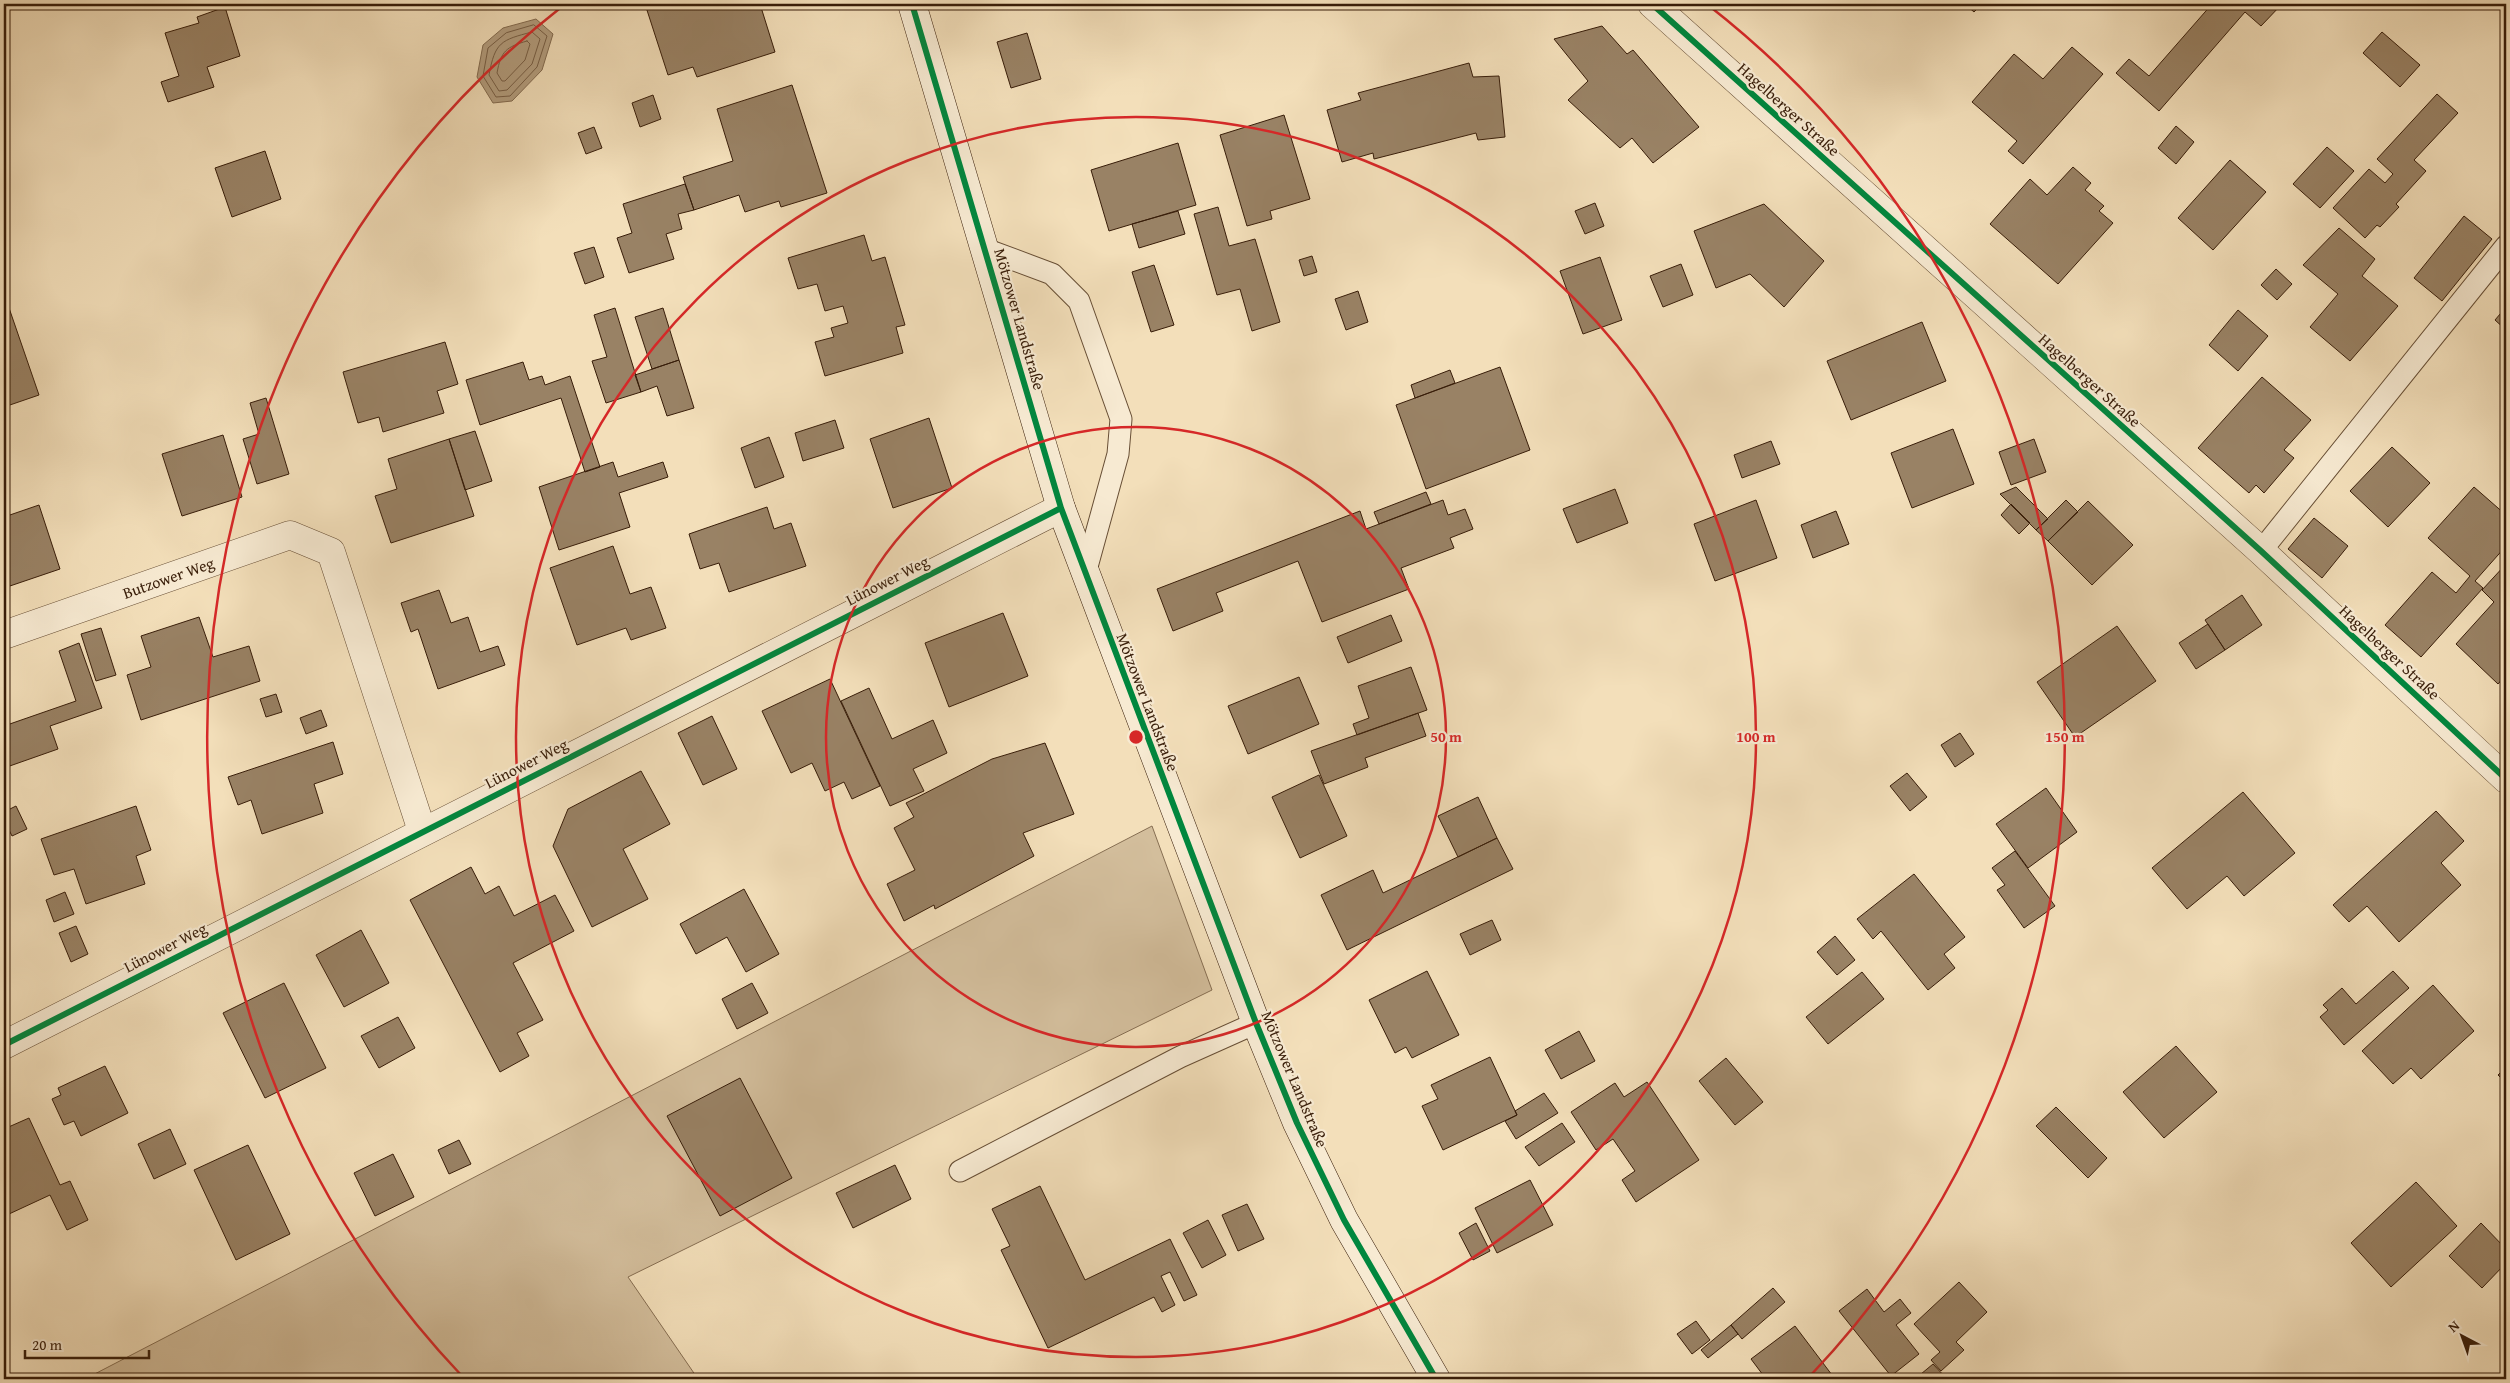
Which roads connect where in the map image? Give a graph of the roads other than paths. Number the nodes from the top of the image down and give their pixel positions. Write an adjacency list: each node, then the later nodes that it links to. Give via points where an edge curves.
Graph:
1 (912, 4): 4 (street, Mötzower Landstraße)
2 (1652, 4): 6 (street, Hagelberger Straße)
3 (2506, 246): 6 (lane)
4 (985, 249): 5 (street, Mötzower Landstraße); 7 (lane, via 1052,274 1079,302 1121,419 1118,454)
5 (1061, 508): 7 (street, Mötzower Landstraße); 10 (street, Lünower Weg)
6 (2261, 551): 9 (street, Hagelberger Straße)
7 (1085, 574): 11 (street, Mötzower Landstraße)
8 (4, 635): 10 (street, Butzower Weg, via 290,535 331,552)
9 (2506, 780)
10 (422, 831): 12 (street, Lünower Weg)
11 (1256, 1023): 13 (lane, via 1180,1057); 14 (street, Mötzower Landstraße, via 1297,1123 1344,1220)
12 (4, 1045)
13 (960, 1171)
14 (1436, 1379)

